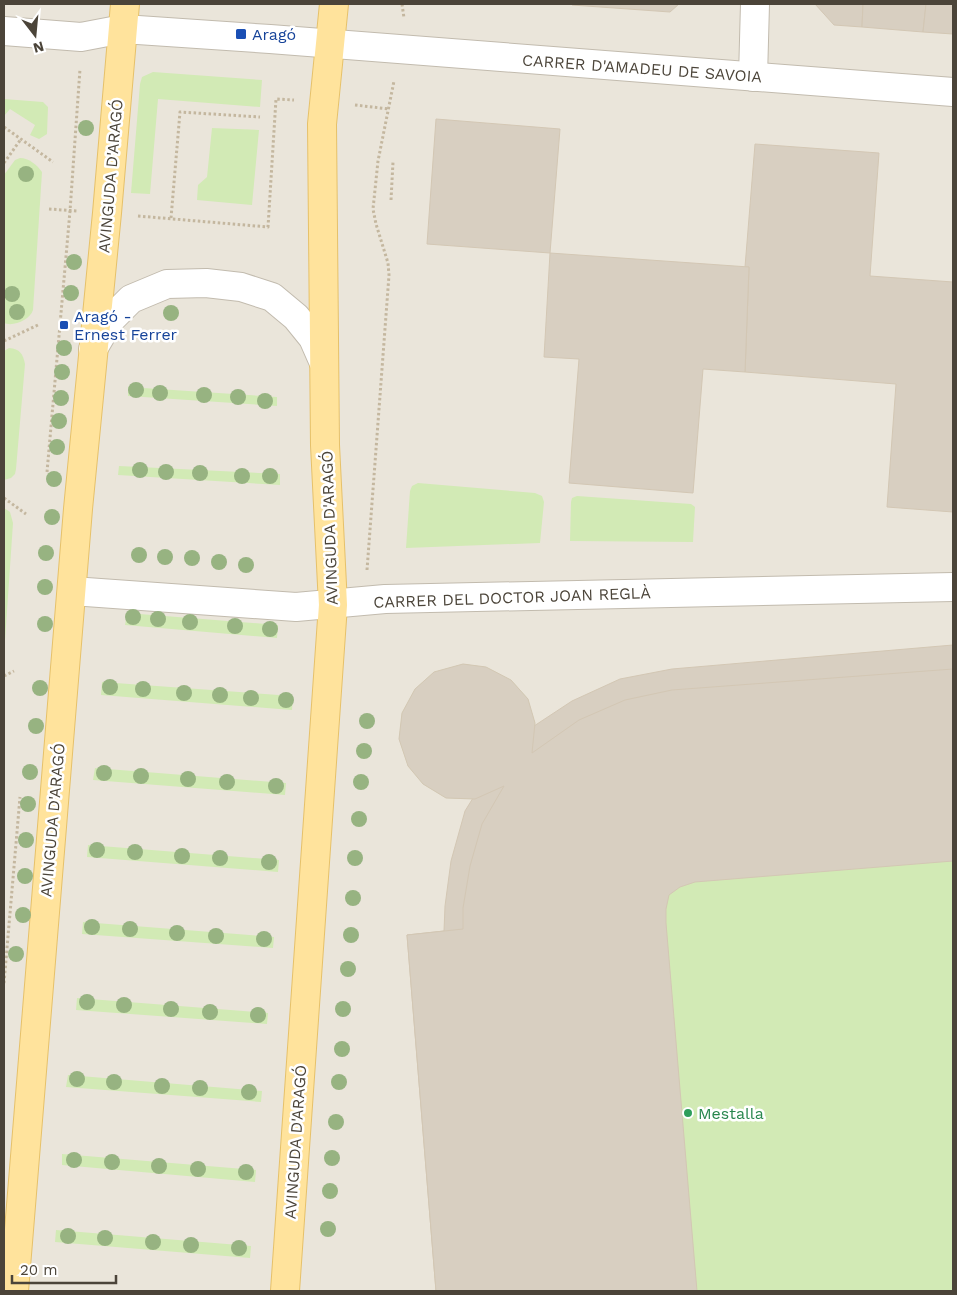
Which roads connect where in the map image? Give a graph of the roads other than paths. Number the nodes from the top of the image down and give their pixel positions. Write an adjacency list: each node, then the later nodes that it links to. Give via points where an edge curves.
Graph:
1 (334, 4): 5 (main road, AVINGUDA D'ARAGÓ)
2 (755, 4): 6 (street)
3 (124, 16): 4 (street, CARRER D'AMADEU DE SAVOIA, via 81,37); 5 (street, CARRER D'AMADEU DE SAVOIA); 8 (main road, AVINGUDA D'ARAGÓ)
4 (4, 31)
5 (331, 44): 6 (street, CARRER D'AMADEU DE SAVOIA); 9 (main road, AVINGUDA D'ARAGÓ, via 322,124)
6 (753, 77): 7 (street, CARRER D'AMADEU DE SAVOIA)
7 (953, 92)
8 (93, 349): 9 (street, AVINGUDA D'ARAGÓ, via 110,320 131,299 167,284 206,283 242,287 272,297 296,317 313,338); 11 (main road, AVINGUDA D'ARAGÓ)
9 (324, 363): 12 (main road, AVINGUDA D'ARAGÓ)
10 (953, 587): 12 (street, CARRER DEL DOCTOR JOAN REGLÀ, via 385,599)
11 (72, 592): 12 (street, CARRER DEL DOCTOR JOAN REGLÀ, via 296,607); 13 (main road, AVINGUDA D'ARAGÓ)
12 (333, 605): 14 (main road, AVINGUDA D'ARAGÓ)
13 (14, 1291)
14 (284, 1291)

